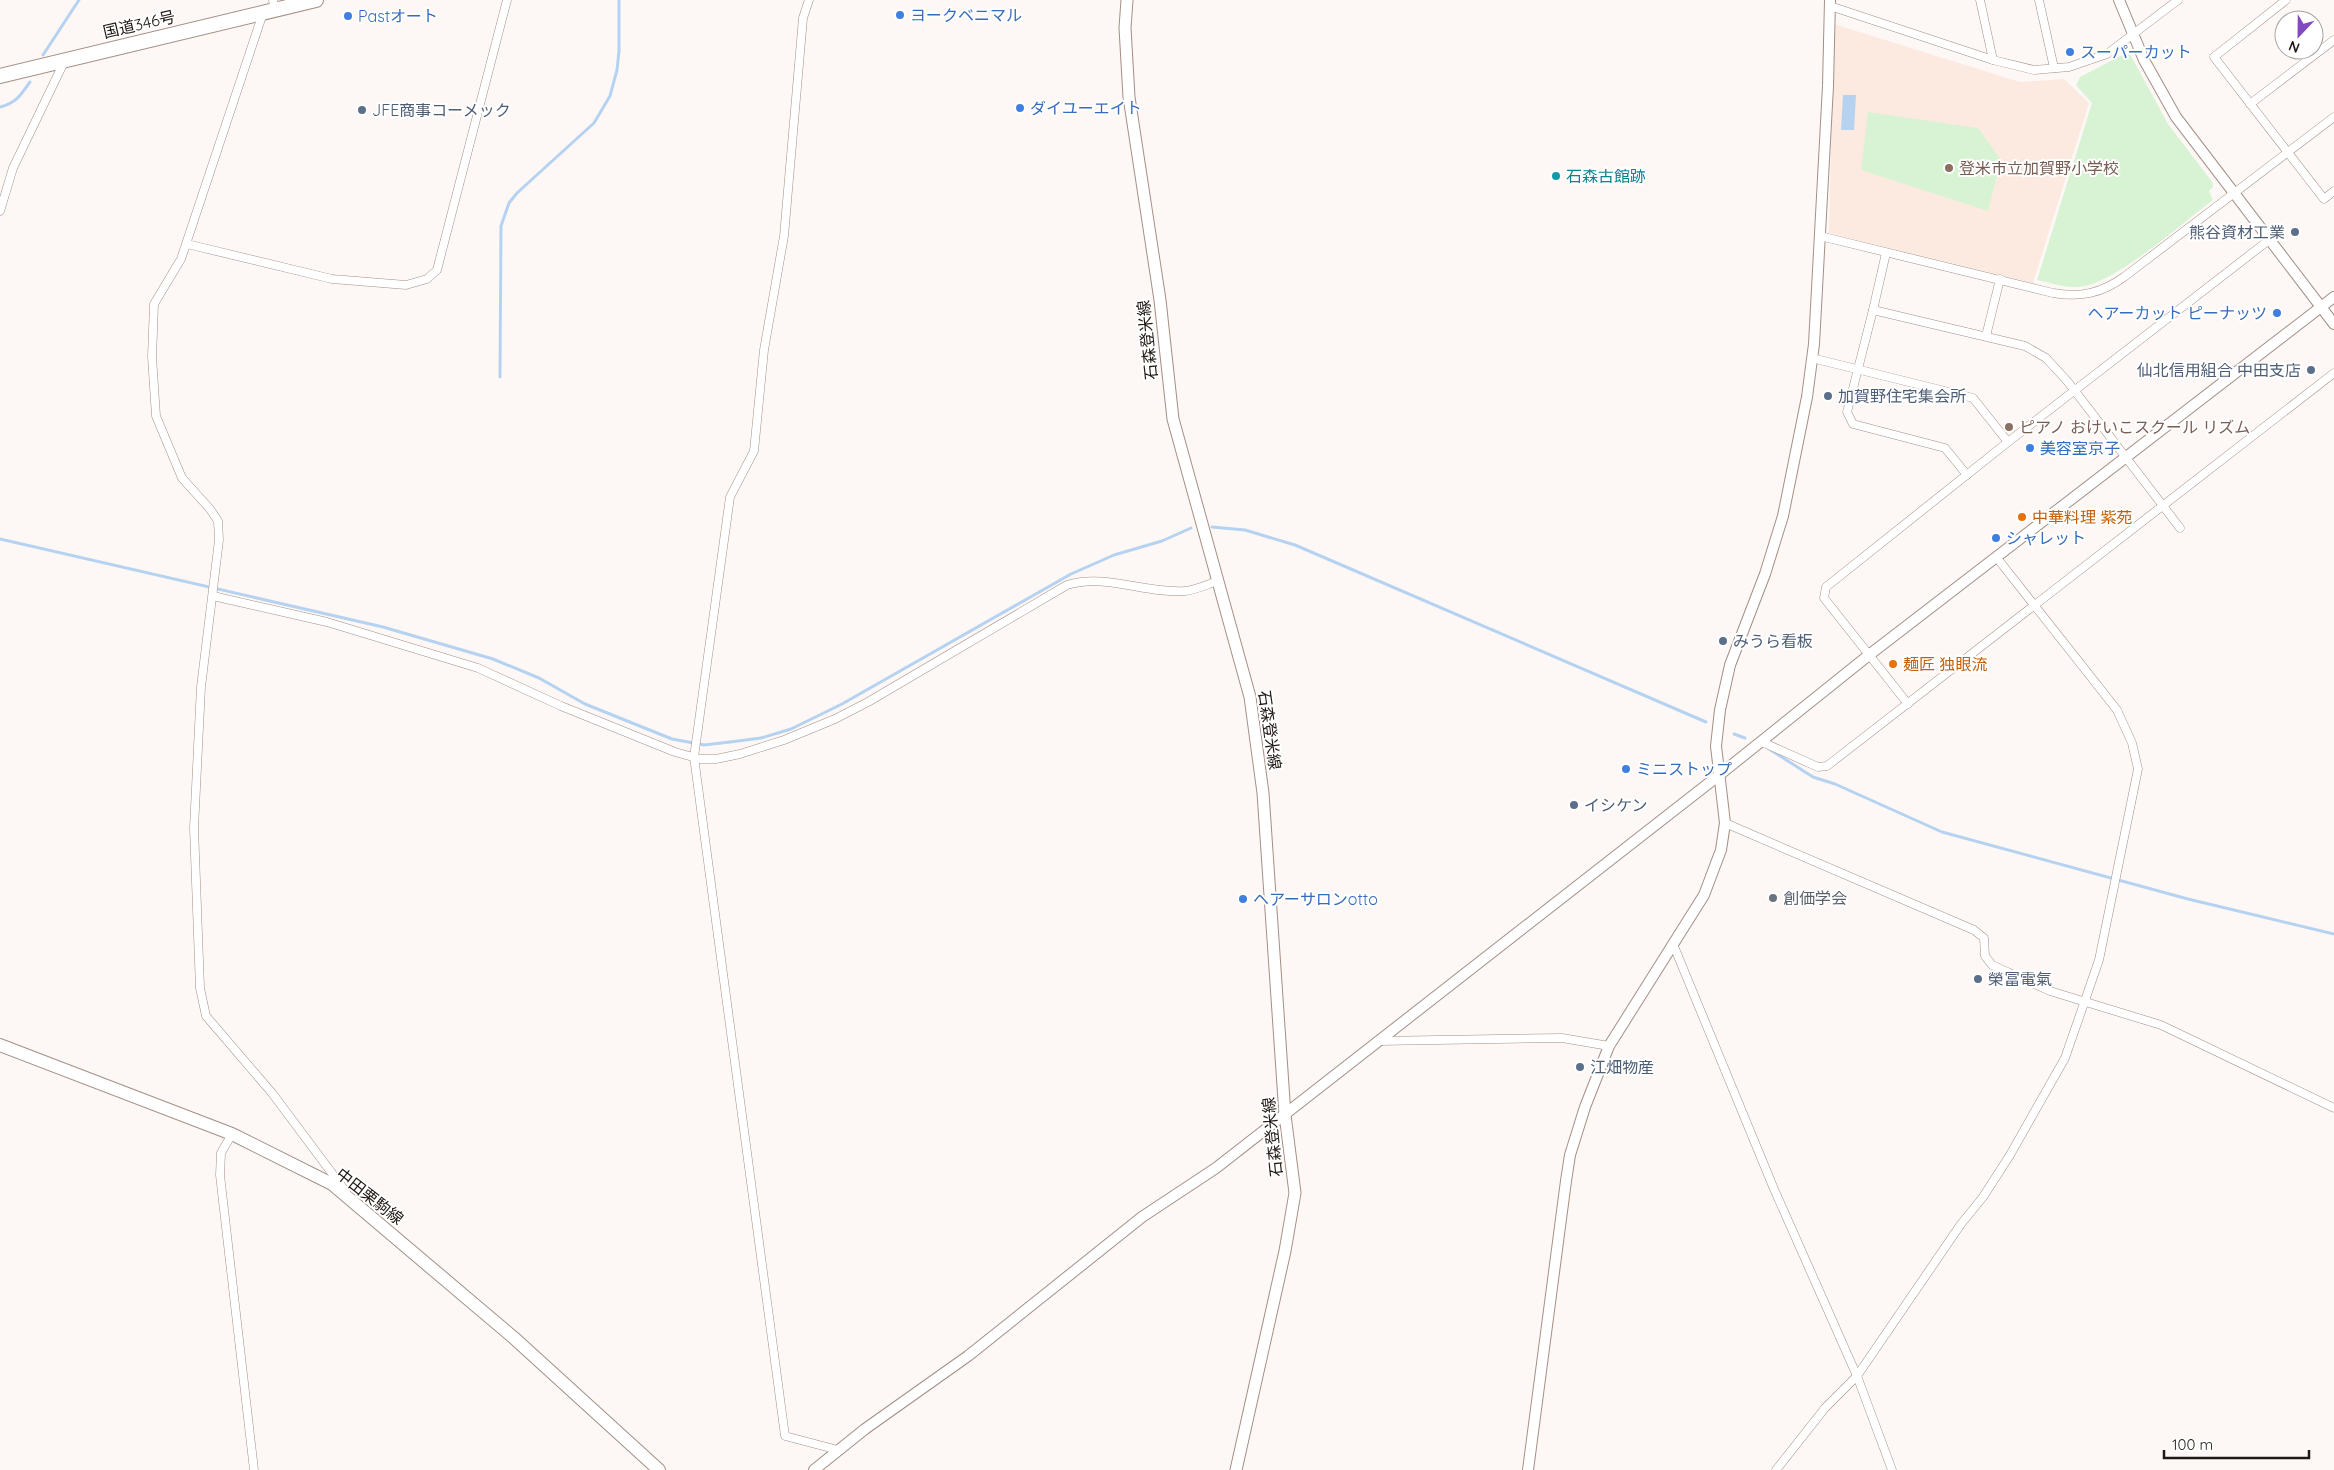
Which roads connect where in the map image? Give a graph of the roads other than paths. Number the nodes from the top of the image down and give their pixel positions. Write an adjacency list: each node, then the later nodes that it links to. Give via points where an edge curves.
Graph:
1 (316, 0): 12 (highway, 国道346号)
2 (507, 0): 27 (street, via 437,270 427,279 406,285 332,279)
3 (809, 0): 51 (street, via 804,18 784,236 764,350 754,451 730,497)
4 (1128, 0): 45 (main road, 石森登米線, via 1126,28 1130,97 1159,291 1170,400 1180,448)
5 (1972, 0): 10 (street)
6 (2039, 0): 17 (street)
7 (2119, 0): 13 (street)
8 (2178, 0): 13 (street)
9 (2286, 0): 19 (street, via 2214,57)
10 (1980, 2): 16 (street)
11 (1830, 3): 16 (street); 25 (street)
12 (270, 8): 15 (highway, 国道346号); 27 (street)
13 (2133, 36): 17 (street, via 2093,60); 23 (street, via 2176,117)
14 (2334, 40): 19 (street)
15 (66, 59): 18 (highway, 国道346号); 24 (street, via 13,168)
16 (1993, 60): 17 (street, via 2034,70)
17 (2054, 68)
18 (0, 76)
19 (2250, 104): 21 (street)
20 (2334, 117): 21 (street)
21 (2288, 153): 22 (street, via 2324,199); 23 (street)
22 (2334, 191)
23 (2234, 195): 26 (street); 29 (street, via 2124,278 2103,290 2064,295)
24 (0, 212)
25 (1820, 236): 28 (street); 35 (street)
26 (2269, 240): 31 (street); 38 (street)
27 (187, 244): 46 (street, via 154,304 153,395 156,416 182,478 218,521)
28 (1886, 253): 29 (street); 32 (street)
29 (2000, 279): 34 (street)
30 (2334, 297): 31 (street)
31 (2321, 307): 33 (street); 40 (street)
32 (1873, 310): 34 (street); 36 (street)
33 (2334, 324)
34 (1986, 336): 38 (street, via 2036,352 2053,365)
35 (1812, 358): 36 (street); 52 (street, via 1783,516 1733,658 1722,701 1717,730)
36 (1858, 369): 39 (street, via 1973,398); 41 (street, via 1847,412 1853,424 1945,448)
37 (2334, 372): 42 (street)
38 (2074, 391): 39 (street); 40 (street)
39 (2008, 442): 41 (street)
40 (2126, 459): 42 (street); 44 (street)
41 (1966, 475): 48 (street, via 1826,587 1824,598)
42 (2162, 506): 43 (street); 47 (street)
43 (2180, 528)
44 (1997, 558): 47 (street); 48 (street)
45 (1218, 581): 51 (street, via 1186,591 1089,580 1067,585 834,719 740,754 716,759); 60 (main road, 石森登米線, via 1254,718 1265,821)
46 (213, 596): 51 (street, via 327,622 478,668 675,752); 62 (street, via 201,687 194,828 200,988 206,1016 272,1093)
47 (2035, 605): 49 (street); 55 (street, via 2117,710 2132,744 2138,769 2099,960)
48 (1869, 655): 49 (street); 50 (street)
49 (1908, 704): 50 (street, via 1827,766 1818,767)
50 (1762, 742): 52 (street)
51 (694, 754): 64 (street, via 785,1436)
52 (1718, 776): 53 (street); 56 (street)
53 (1725, 824): 54 (street, via 1721,850 1710,881); 55 (street, via 1974,930 1984,938 1986,956 1992,965 2050,991)
54 (1673, 944): 58 (street); 63 (street, via 1782,1208)
55 (2084, 1001): 59 (street, via 2161,1025); 63 (street, via 2065,1058 2010,1156)
56 (1378, 1042): 58 (street, via 1562,1038); 60 (street)
57 (0, 1045): 61 (main road, 中田栗駒線)
58 (1610, 1046): 69 (street, via 1570,1155)
59 (2334, 1108)
60 (1286, 1115): 64 (street, via 1216,1168 1142,1217 968,1356); 68 (main road, 石森登米線, via 1294,1193 1291,1222)
61 (232, 1134): 62 (main road, 中田栗駒線, via 332,1184); 65 (street, via 221,1153 220,1175)
62 (354, 1201): 66 (main road, 中田栗駒線, via 514,1338)
63 (1857, 1376): 70 (street, via 1825,1408); 71 (street)
64 (838, 1450): 67 (street)
65 (254, 1470)
66 (660, 1470)
67 (814, 1470)
68 (1236, 1470)
69 (1528, 1470)
70 (1776, 1470)
71 (1892, 1470)

